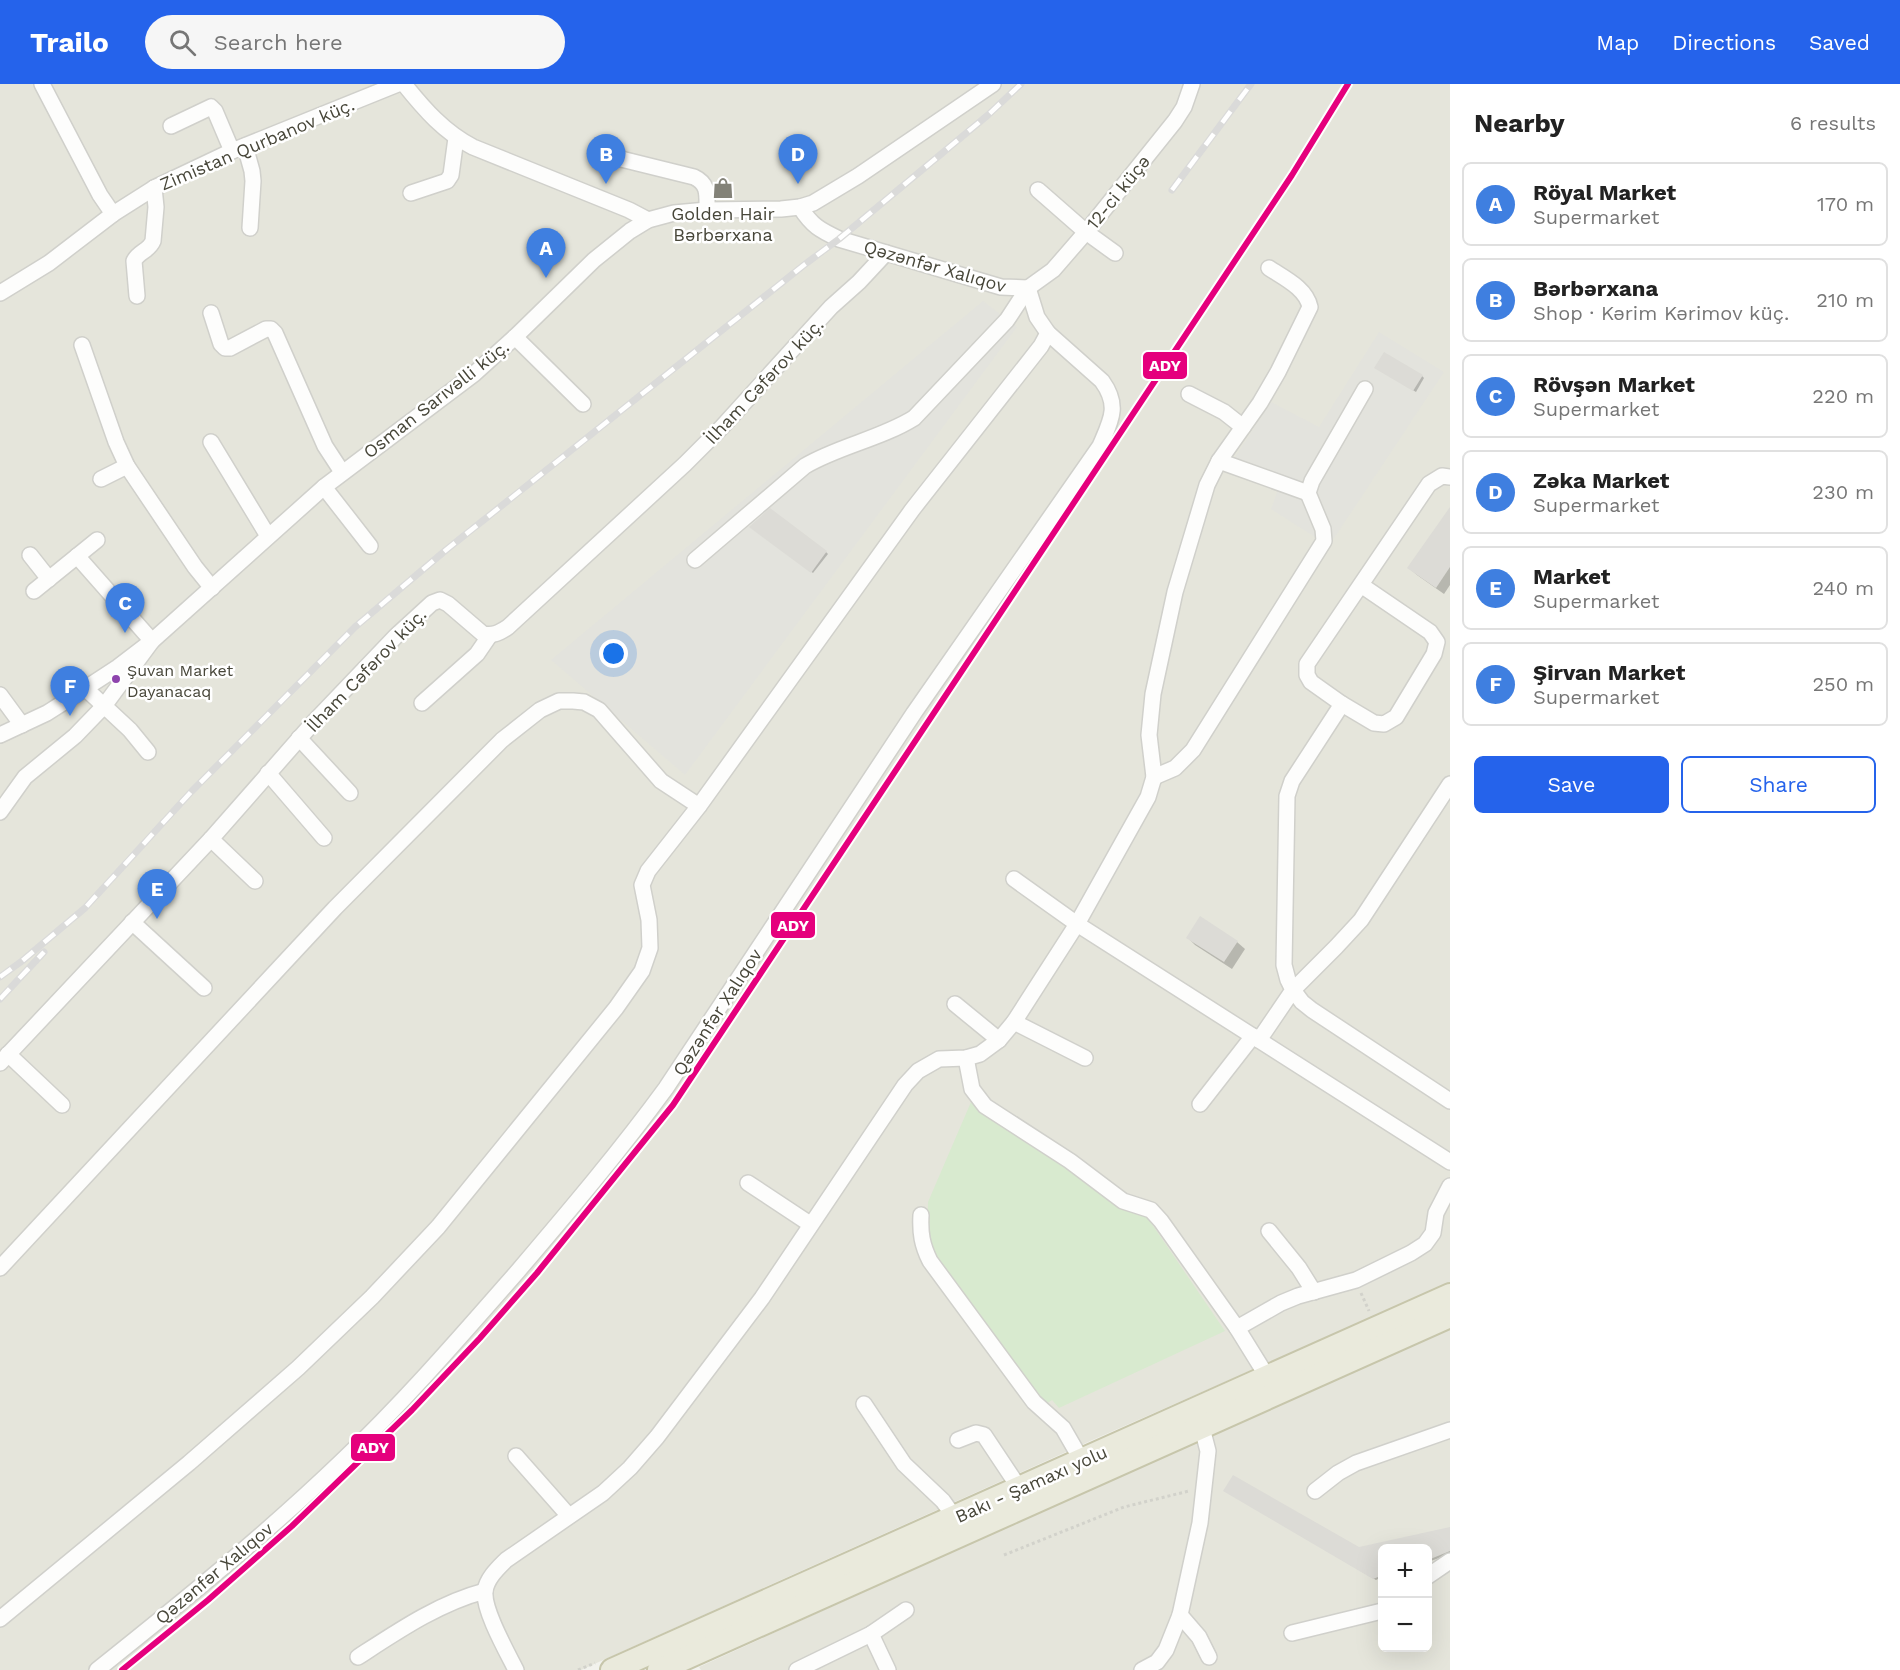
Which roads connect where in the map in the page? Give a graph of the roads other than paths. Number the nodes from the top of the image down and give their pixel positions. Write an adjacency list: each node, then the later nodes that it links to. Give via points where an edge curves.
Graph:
1 (42, 84): 15 (street)
2 (398, 84): 8 (street, Zimistan Qurbanov küç.)
3 (404, 84): 7 (street)
4 (993, 84): 13 (street, Osman Sarıvəlli küç., via 842,186)
5 (1192, 84): 18 (street, 12-ci küçə, via 1175,121)
6 (171, 126): 8 (street, via 211,107)
7 (456, 138): 12 (street, via 447,181); 16 (street)
8 (239, 148): 10 (street, Zimistan Qurbanov küç.); 17 (street, via 252,171)
9 (609, 156): 14 (street, via 701,180 707,191)
10 (154, 188): 15 (street, Zimistan Qurbanov küç.); 24 (street, via 153,241 134,261)
11 (1038, 190): 18 (street)
12 (411, 192)
13 (800, 207): 14 (street, Osman Sarıvəlli küç.); 19 (street, Qəzənfər Xalıqov, via 819,230)
14 (707, 210): 16 (street, Osman Sarıvəlli küç.)
15 (113, 214): 23 (street, Zimistan Qurbanov küç.)
16 (648, 220): 27 (street, Osman Sarıvəlli küç., via 594,260)
17 (250, 228)
18 (1086, 232): 20 (street); 22 (street, 12-ci küçə, via 1053,270)
19 (886, 253): 22 (street, Qəzənfər Xalıqov, via 1001,287); 51 (street, İlham Cəfərov küç., via 685,465 508,627)
20 (1114, 253)
21 (1269, 268): 32 (street, via 1300,290 1310,307 1278,372)
22 (1028, 288): 26 (street, Qəzənfər Xalıqov, via 1037,317); 46 (street, via 1007,320 914,418 804,466)
23 (0, 293)
24 (137, 296)
25 (211, 313): 36 (street, via 225,348 272,329 325,446)
26 (1048, 333): 66 (street, via 912,510); 119 (street, Qəzənfər Xalıqov, via 1108,390 1113,408 1100,446 914,712 660,1096 574,1205 408,1396 294,1506)
27 (515, 337): 31 (street); 36 (street, Osman Sarıvəlli küç., via 465,381)
28 (82, 345): 35 (street)
29 (1365, 389): 40 (street)
30 (1189, 394): 32 (street, via 1224,412)
31 (583, 405)
32 (1242, 427): 34 (street)
33 (211, 442): 41 (street)
34 (1219, 461): 40 (street); 63 (street, via 1207,485 1168,622 1153,694 1149,735)
35 (127, 466): 38 (street); 49 (street)
36 (342, 472): 39 (street, Osman Sarıvəlli küç.)
37 (1450, 477): 48 (street, via 1442,476 1429,484)
38 (101, 479)
39 (324, 487): 41 (street, Osman Sarıvəlli küç.); 43 (street)
40 (1308, 493): 63 (street, via 1324,541 1193,750 1175,768)
41 (268, 536): 49 (street, Osman Sarıvəlli küç.)
42 (97, 540): 45 (street)
43 (370, 546)
44 (30, 555): 47 (street)
45 (78, 556): 47 (street); 52 (street)
46 (695, 560)
47 (50, 579): 50 (street)
48 (1360, 585): 56 (street, via 1307,664 1311,682); 56 (street, via 1430,632 1437,642 1434,654 1396,717 1384,724 1374,723)
49 (212, 588): 52 (street, Osman Sarıvəlli küç.)
50 (34, 591)
51 (490, 635): 55 (street, via 477,654); 60 (street, İlham Cəfərov küç., via 477,630 448,604 440,600 432,603)
52 (152, 641): 53 (street, Osman Sarıvəlli küç.); 57 (street)
53 (86, 689): 57 (street); 58 (street, Osman Sarıvəlli küç.)
54 (0, 695): 58 (street)
55 (422, 703)
56 (1342, 704): 75 (street, via 1292,781 1287,796 1284,965)
57 (104, 706): 61 (street); 67 (street, via 25,777)
58 (22, 725): 59 (street, Osman Sarıvəlli küç.)
59 (0, 735)
60 (299, 738): 62 (street, İlham Cəfərov küç.); 65 (street)
61 (148, 752)
62 (268, 773): 68 (street); 69 (street, İlham Cəfərov küç.)
63 (1154, 777): 73 (street, via 1136,821)
64 (1450, 784): 75 (street, via 1361,920)
65 (350, 793)
66 (699, 806): 92 (street, via 661,781 599,710 584,702 559,701 540,710 502,740 335,908); 114 (street, via 648,871 642,885 650,948 642,971 438,1227 372,1298 298,1368)
67 (0, 812)
68 (324, 838)
69 (211, 839): 71 (street); 72 (street, İlham Cəfərov küç.)
70 (1014, 879): 73 (street)
71 (255, 881)
72 (132, 922): 74 (street); 82 (street, İlham Cəfərov küç.)
73 (1077, 924): 77 (street); 78 (street)
74 (204, 988)
75 (1293, 990): 78 (street); 83 (street, via 1312,1010)
76 (955, 1004): 79 (street)
77 (1014, 1022): 79 (street); 81 (street)
78 (1256, 1038): 84 (street); 86 (street)
79 (999, 1040): 80 (street, via 980,1054)
80 (966, 1058): 90 (street, via 939,1059 918,1071); 96 (street, via 972,1089 985,1106 1123,1201 1151,1210)
81 (1085, 1058)
82 (4, 1059): 85 (street)
83 (1450, 1101)
84 (1200, 1104)
85 (63, 1105)
86 (1450, 1162)
87 (748, 1183): 90 (street)
88 (1450, 1186): 93 (street, via 1425,1244 1356,1280)
89 (921, 1215): 103 (street, via 923,1248 930,1261 1034,1402 1063,1428)
90 (810, 1224): 106 (street, via 762,1298 657,1437 624,1475)
91 (1269, 1232): 93 (street)
92 (0, 1268)
93 (1314, 1292): 96 (street, via 1281,1303)
94 (1450, 1295): 97 (highway, Bakı - Şamaxı yolu)
95 (1450, 1316): 99 (highway, Bakı - Şamaxı yolu)
96 (1237, 1328): 97 (street)
97 (1268, 1378): 103 (highway, Bakı - Şamaxı yolu)
98 (864, 1404): 107 (street, via 904,1464)
99 (1202, 1428): 113 (street, via 1208,1451 1200,1523); 122 (highway, Bakı - Şamaxı yolu)
100 (1450, 1430): 105 (street, via 1356,1463)
101 (958, 1440): 104 (street, via 976,1432 984,1434)
102 (516, 1456): 106 (street)
103 (1083, 1461): 104 (highway, Bakı - Şamaxı yolu)
104 (1020, 1489): 107 (highway, Bakı - Şamaxı yolu)
105 (1315, 1491)
106 (569, 1516): 110 (street, via 506,1560 488,1581)
107 (955, 1518): 121 (highway, Bakı - Şamaxı yolu)
108 (1450, 1561): 109 (street)
109 (1432, 1573)
110 (485, 1591): 117 (street, via 448,1604); 120 (street, via 494,1624)
111 (906, 1611): 116 (street)
112 (1378, 1613): 115 (street)
113 (1180, 1615): 118 (street, via 1199,1637); 125 (street, via 1166,1650 1157,1662)
114 (0, 1618)
115 (1292, 1633)
116 (871, 1634): 123 (street); 124 (street)
117 (358, 1657)
118 (1209, 1657)
119 (98, 1670)
120 (516, 1670)
121 (612, 1670)
122 (659, 1670)
123 (797, 1670)
124 (888, 1670)
125 (1142, 1670)

